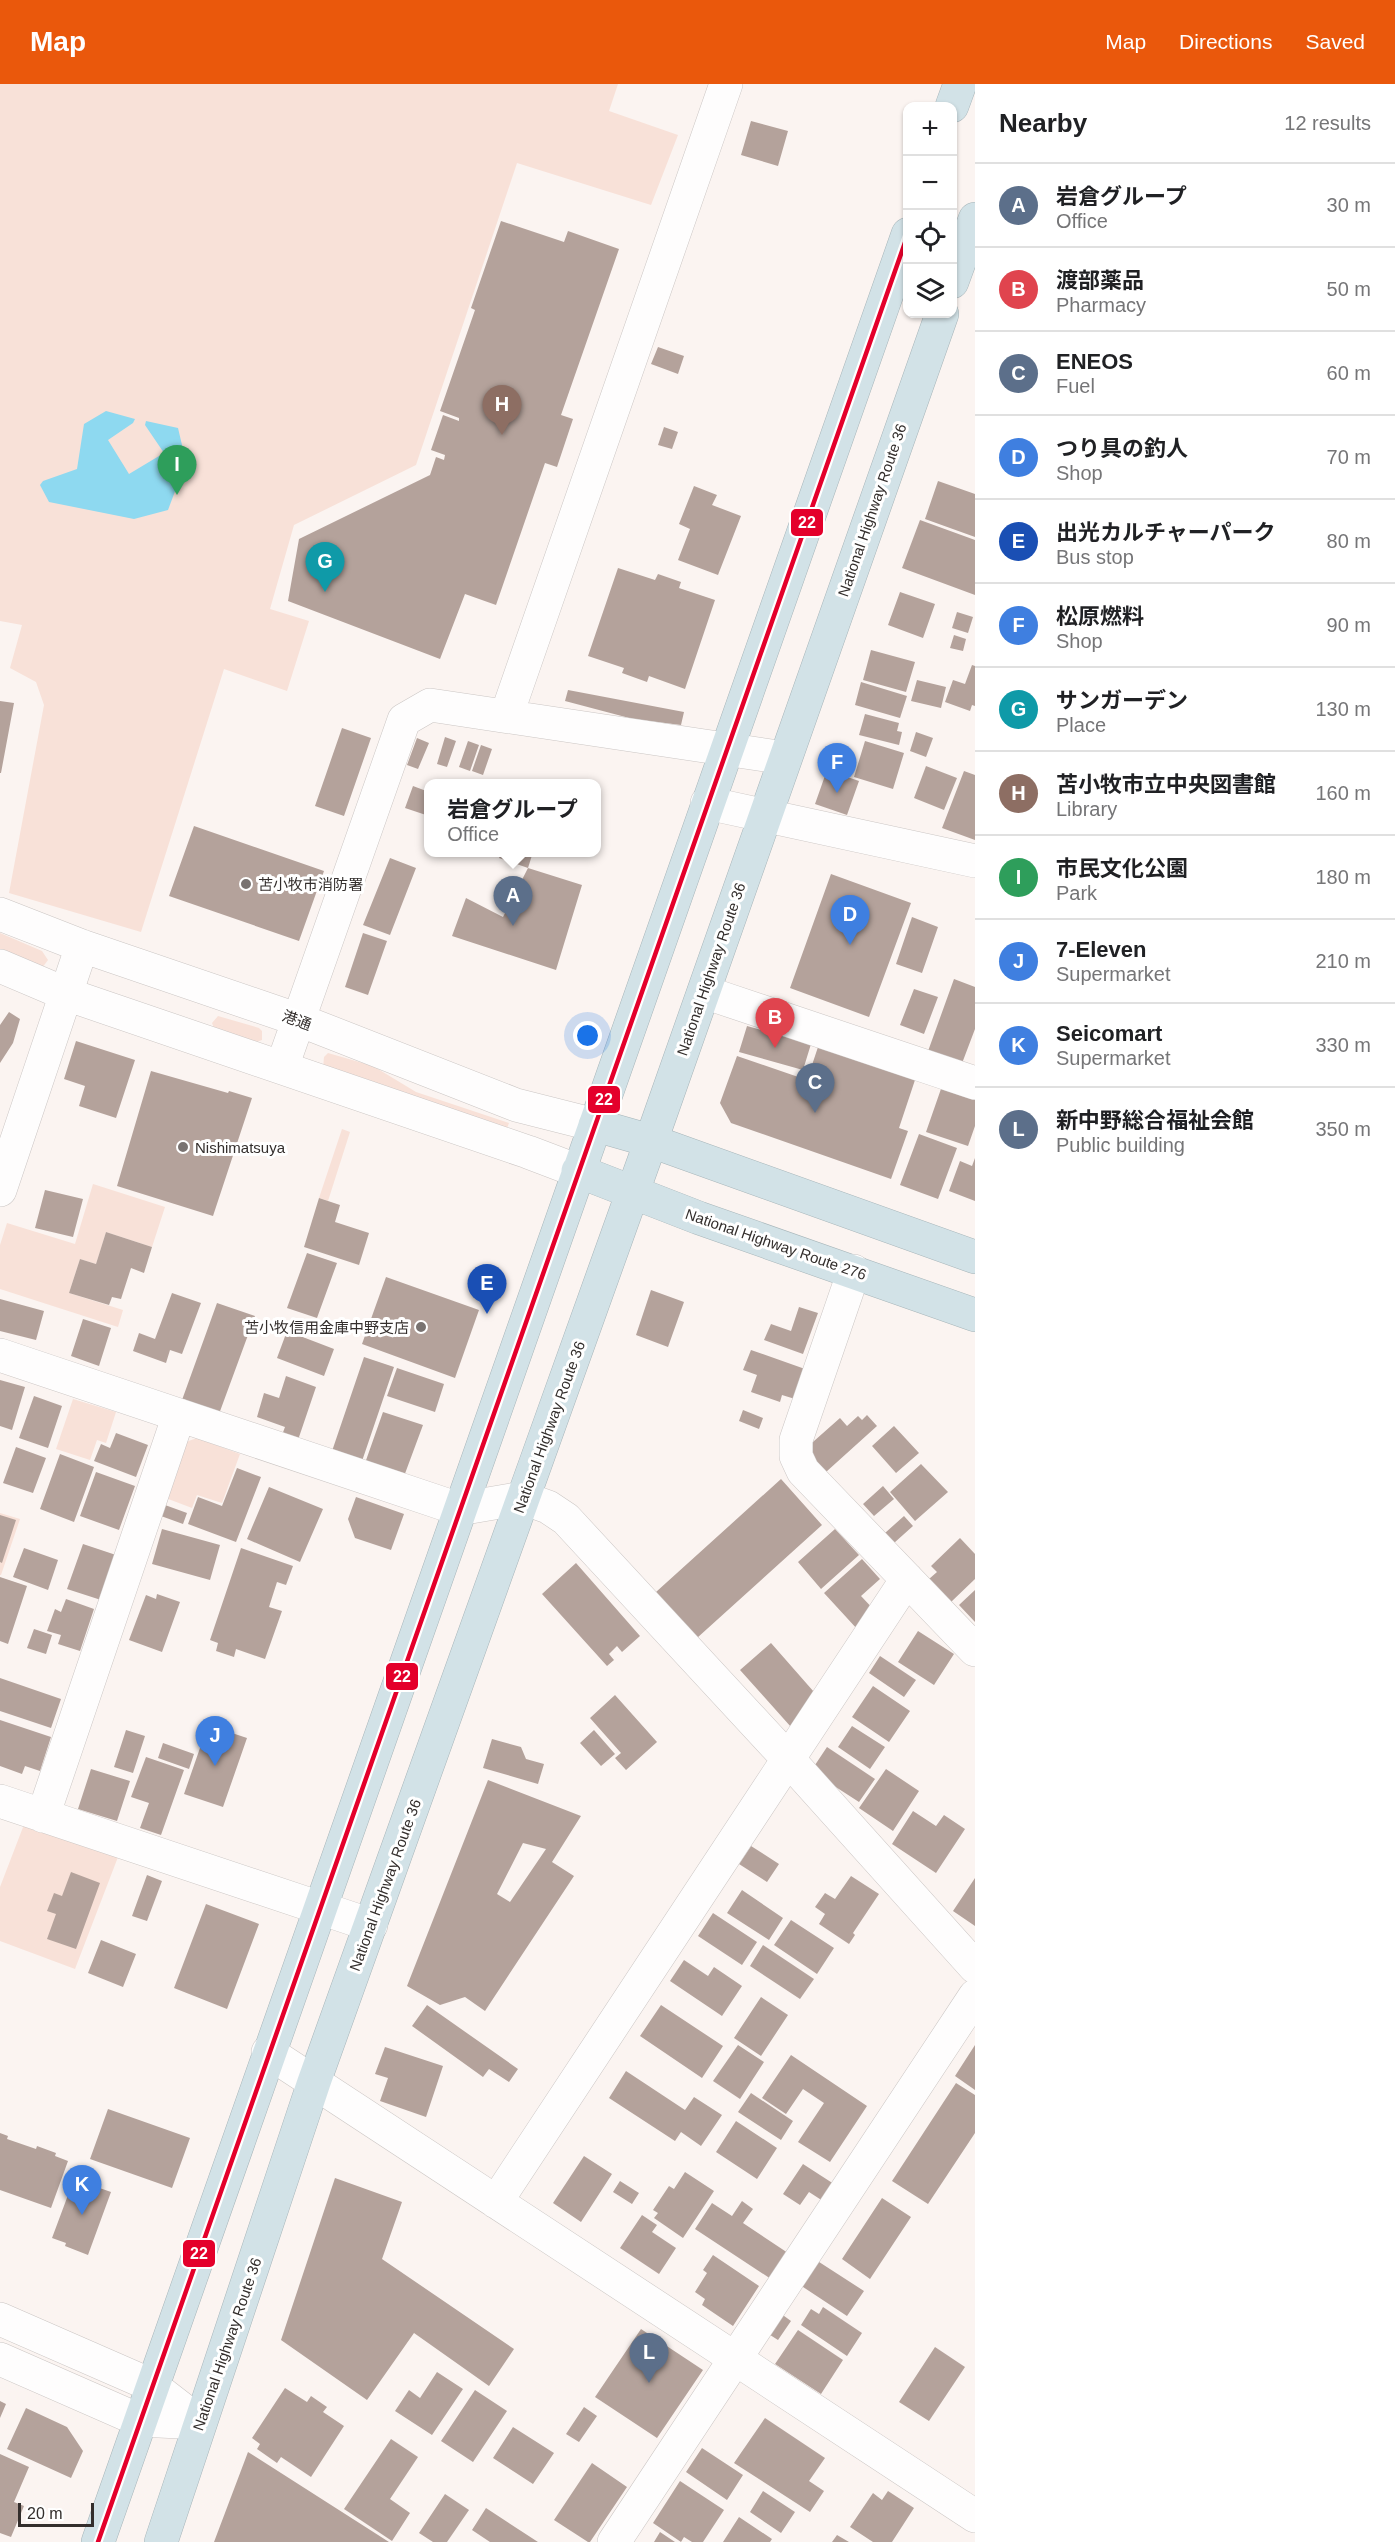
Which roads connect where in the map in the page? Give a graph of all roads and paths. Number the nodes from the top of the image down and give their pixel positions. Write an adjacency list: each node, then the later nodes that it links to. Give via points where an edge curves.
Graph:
1 (726, 84): 8 (street)
2 (960, 84): 3 (highway)
3 (953, 102)
4 (975, 219): 6 (highway)
5 (903, 248): 9 (highway)
6 (957, 268)
7 (941, 318): 10 (highway, National Highway Route 36)
8 (507, 714): 9 (street); 19 (street, via 430,705 404,720)
9 (726, 750): 10 (street); 11 (highway)
10 (785, 758): 12 (highway, National Highway Route 36)
11 (707, 803): 12 (street); 22 (highway)
12 (764, 817): 13 (street); 17 (highway, National Highway Route 36)
13 (975, 861)
14 (0, 914): 15 (street, 港通)
15 (82, 946): 18 (street); 19 (street, 港通)
16 (0, 966): 18 (street)
17 (704, 992): 21 (street); 23 (highway, National Highway Route 36)
18 (66, 994): 20 (street); 25 (street)
19 (298, 1020): 20 (street); 22 (street, 港通, via 516,1104)
20 (282, 1067): 24 (street)
21 (975, 1083)
22 (595, 1125): 23 (highway); 24 (highway)
23 (651, 1141): 26 (highway, National Highway Route 36); 27 (highway)
24 (578, 1171): 26 (highway, National Highway Route 276); 33 (highway)
25 (0, 1190)
26 (632, 1192): 28 (highway, National Highway Route 276); 32 (highway, National Highway Route 36)
27 (975, 1257)
28 (854, 1271): 29 (highway, National Highway Route 276); 34 (street, via 796,1440 796,1456 802,1471)
29 (975, 1316)
30 (0, 1355): 31 (street)
31 (179, 1415): 33 (street); 38 (street)
32 (523, 1498): 33 (street); 36 (street, via 566,1519); 40 (highway, National Highway Route 36)
33 (459, 1509): 39 (highway)
34 (907, 1579): 35 (street); 36 (street)
35 (975, 1650)
36 (789, 1760): 41 (street); 45 (street)
37 (0, 1801): 38 (street)
38 (43, 1816): 39 (street)
39 (319, 1908): 40 (street); 43 (highway)
40 (371, 1925): 44 (highway, National Highway Route 36)
41 (975, 1967)
42 (975, 1996): 48 (street)
43 (268, 2052): 44 (street); 49 (highway)
44 (315, 2082): 45 (street); 51 (highway, National Highway Route 36)
45 (496, 2202): 48 (street)
46 (0, 2319): 49 (street)
47 (0, 2359): 50 (street)
48 (735, 2359): 52 (street); 55 (street)
49 (151, 2385): 50 (highway); 51 (street)
50 (139, 2420): 51 (street); 53 (highway)
51 (200, 2423): 54 (highway, National Highway Route 36)
52 (975, 2516)
53 (98, 2542)
54 (161, 2542)
55 (614, 2542)

